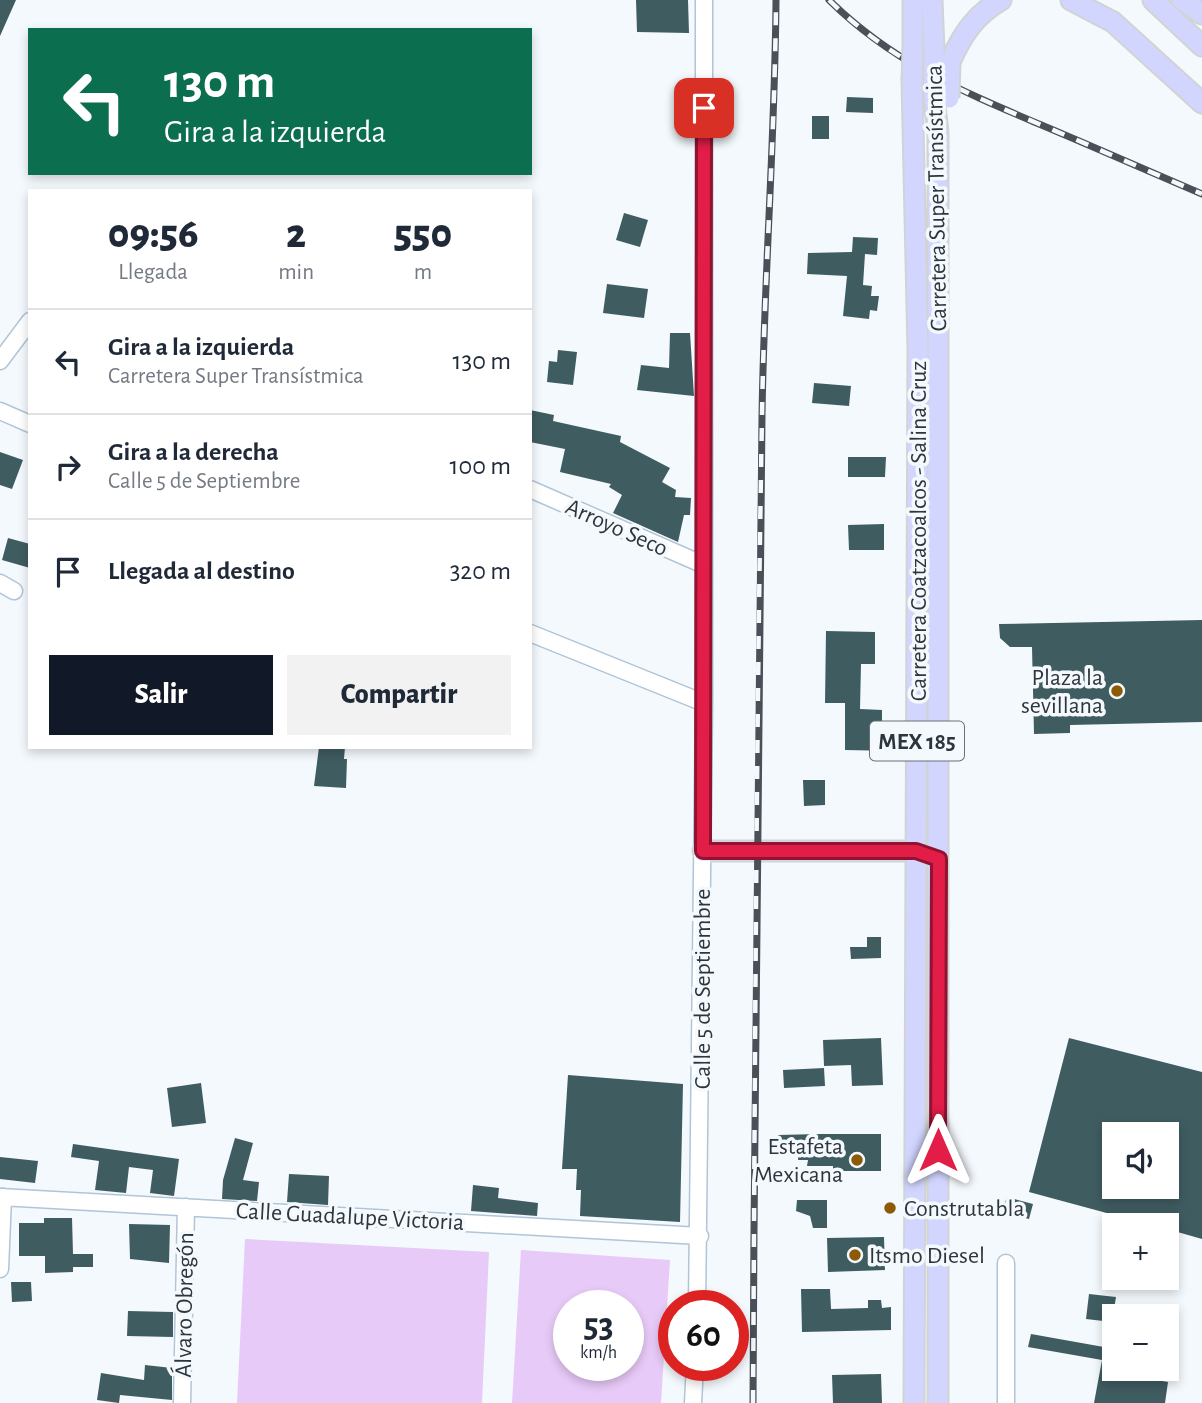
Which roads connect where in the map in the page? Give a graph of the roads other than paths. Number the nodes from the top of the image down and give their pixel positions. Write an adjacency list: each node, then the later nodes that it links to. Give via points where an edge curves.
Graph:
1 (704, 0): 19 (street, Calle 5 de Septiembre)
2 (913, 0): 11 (main road, Carretera Super Transístmica / MEX 185, bridge)
3 (933, 0): 12 (main road, Carretera Super Transístmica / MEX 185, bridge)
4 (1002, 0): 12 (main road, bridge, via 971,24 950,62)
5 (1071, 0): 13 (main road, via 1113,22)
6 (1153, 0): 10 (main road)
7 (1182, 0): 9 (main road)
8 (1190, 0): 9 (main road)
9 (1202, 14)
10 (1202, 46)
11 (912, 80): 23 (main road, Carretera Coatzacoalcos - Salina Cruz / MEX 185, via 918,350)
12 (941, 98): 24 (main road, Carretera Super Transístmica / MEX 185)
13 (1202, 103)
14 (28, 324): 15 (street)
15 (0, 361)
16 (0, 411): 17 (street)
17 (28, 423)
18 (532, 490): 19 (street, Arroyo Seco)
19 (704, 565): 21 (street, Calle 5 de Septiembre)
20 (532, 634): 21 (street)
21 (704, 703): 22 (street, Calle 5 de Septiembre)
22 (703, 851): 23 (main road); 27 (street, Calle 5 de Septiembre)
23 (916, 851): 24 (main road); 34 (main road, Carretera Coatzacoalcos - Salina Cruz / MEX 185)
24 (939, 859): 35 (main road, Carretera Super Transístmica / MEX 185)
25 (1, 1197): 26 (street, Calle Guadalupe Victoria); 29 (street)
26 (187, 1207): 27 (street, Calle Guadalupe Victoria); 32 (street, Álvaro Obregón)
27 (700, 1236): 30 (street, Calle 5 de Septiembre)
28 (1006, 1264): 36 (street)
29 (0, 1269)
30 (698, 1290)
31 (694, 1381): 33 (street)
32 (182, 1403)
33 (693, 1403)
34 (914, 1403)
35 (938, 1403)
36 (1006, 1403)

